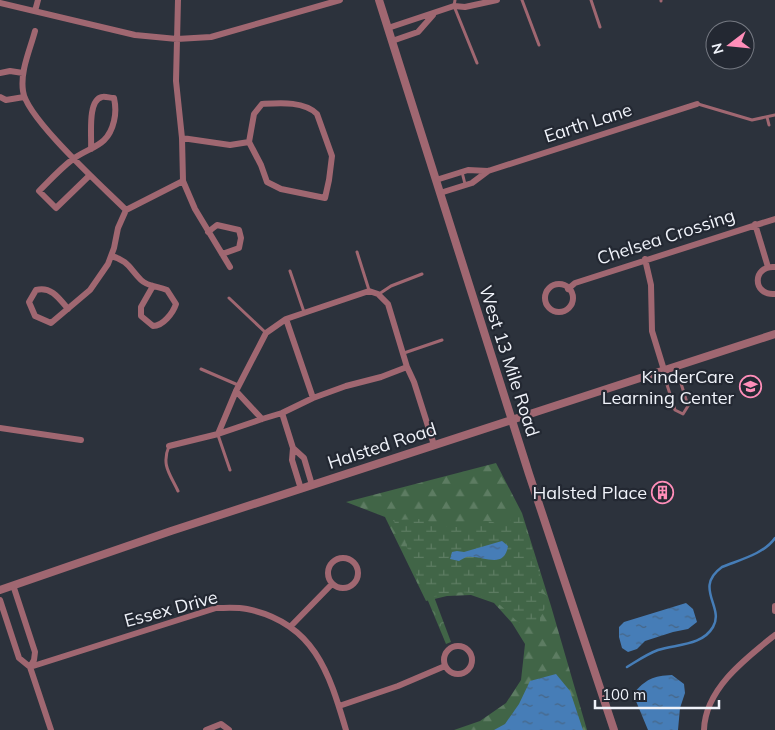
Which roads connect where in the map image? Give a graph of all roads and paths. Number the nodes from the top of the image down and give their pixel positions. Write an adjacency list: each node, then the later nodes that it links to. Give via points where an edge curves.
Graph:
1 (38, 0): 10 (street)
2 (178, 0): 15 (street)
3 (340, 0): 15 (street, via 211,36)
4 (379, 0): 13 (street, West 13 Mile Road)
5 (497, 0): 9 (street, via 465,7)
6 (522, 0): 17 (lane)
7 (591, 0): 12 (lane)
8 (0, 3): 10 (street)
9 (455, 3): 11 (street); 18 (lane)
10 (35, 11): 15 (street, via 135,35)
11 (434, 14): 13 (street); 16 (street, via 418,32)
12 (600, 27)
13 (388, 28): 16 (street, West 13 Mile Road)
14 (35, 31): 20 (street)
15 (177, 39): 27 (street, via 176,81)
16 (392, 41): 34 (street, West 13 Mile Road)
17 (539, 44)
18 (477, 63)
19 (0, 73): 20 (street)
20 (23, 73): 21 (street)
21 (24, 97): 22 (street); 30 (street, via 38,120)
22 (0, 98)
23 (697, 104): 25 (lane, via 752,120); 31 (street, Earth Lane)
24 (775, 115): 25 (lane)
25 (766, 117): 26 (lane)
26 (768, 125)
27 (182, 138): 28 (street, via 230,145); 35 (street)
28 (249, 142): 28 (street, via 254,114 262,104 285,103 313,110 332,156 325,198 281,189 267,182)
29 (91, 149): 29 (street, via 105,140 112,129 116,106 114,98 102,97 93,105); 30 (street)
30 (74, 158): 33 (street); 33 (street, via 39,191 56,208)
31 (488, 170): 32 (street, Earth Lane); 36 (street, Earth Lane)
32 (462, 172): 34 (street, Earth Lane); 36 (lane)
33 (90, 175): 38 (street)
34 (436, 180): 37 (street, West 13 Mile Road)
35 (183, 181): 38 (street); 41 (street)
36 (466, 185): 37 (street, Earth Lane)
37 (440, 193): 71 (street, West 13 Mile Road)
38 (126, 210): 44 (street)
39 (775, 219): 40 (street, Chelsea Crossing)
40 (755, 224): 45 (street, Chelsea Crossing); 47 (street)
41 (208, 232): 43 (street); 43 (street, via 217,224 239,230 239,248)
42 (357, 252): 52 (lane)
43 (222, 254): 46 (street)
44 (111, 256): 50 (street, via 130,265 142,281); 56 (street, via 90,290)
45 (645, 259): 51 (street, Chelsea Crossing, via 575,283); 66 (street, via 651,285 650,322)
46 (230, 267)
47 (772, 267): 54 (street, via 761,272 758,285 764,292)
48 (290, 271): 57 (lane)
49 (422, 274): 53 (lane)
50 (152, 286): 50 (street, via 167,290 176,304 172,313 156,326 141,316 140,308)
51 (568, 289): 51 (street, Chelsea Crossing, via 560,284 548,289 545,297 547,306 554,312 567,309 572,301)
52 (369, 291): 53 (street); 57 (street)
53 (378, 294): 62 (street, via 388,304)
54 (775, 294)
55 (229, 298): 59 (lane)
56 (68, 309): 56 (street, via 51,323 35,316 29,302 36,290 49,289)
57 (304, 312): 58 (street)
58 (286, 319): 59 (street); 68 (street)
59 (266, 333): 67 (street)
60 (775, 334): 63 (street, Halsted Road)
61 (442, 340): 62 (lane)
62 (403, 353): 64 (street)
63 (676, 366): 66 (street, Halsted Road); 66 (lane, via 688,406 682,414 674,410)
64 (407, 367): 68 (street); 76 (street)
65 (201, 369): 67 (lane)
66 (663, 370): 71 (street, Halsted Road)
67 (237, 388): 70 (street); 73 (street)
68 (313, 398): 69 (street)
69 (282, 413): 70 (street); 77 (street)
70 (262, 418): 73 (street)
71 (512, 420): 76 (street, Halsted Road); 97 (street, West 13 Mile Road)
72 (0, 428): 74 (street)
73 (218, 434): 75 (street); 78 (lane)
74 (81, 440)
75 (170, 446): 81 (lane, via 164,457)
76 (434, 446): 79 (street, Halsted Road)
77 (293, 448): 79 (street, via 304,458); 80 (street, via 292,460)
78 (230, 470)
79 (312, 485): 80 (street, Halsted Road)
80 (300, 489): 83 (street, Halsted Road)
81 (178, 491)
82 (332, 584): 82 (street, via 341,589 354,584 358,574 355,564 347,558 333,561 327,570); 88 (street)
83 (13, 586): 84 (street, Halsted Road); 91 (street, via 35,652)
84 (0, 590)
85 (0, 600): 91 (street, via 19,658)
86 (775, 606): 87 (street)
87 (775, 611)
88 (290, 627): 91 (street, Essex Drive, via 245,608 216,608); 92 (street, Essex Drive, via 311,645 326,668)
89 (775, 635): 98 (street, via 743,660 723,683 710,706)
90 (445, 666): 90 (street, via 456,673 465,671 471,664 469,651 461,646 452,647 444,657); 92 (street)
91 (30, 667): 93 (street)
92 (339, 706): 96 (street, Essex Drive)
93 (51, 730)
94 (206, 730): 95 (street, via 221,724)
95 (229, 730)
96 (346, 730)
97 (614, 730)
98 (704, 730)

